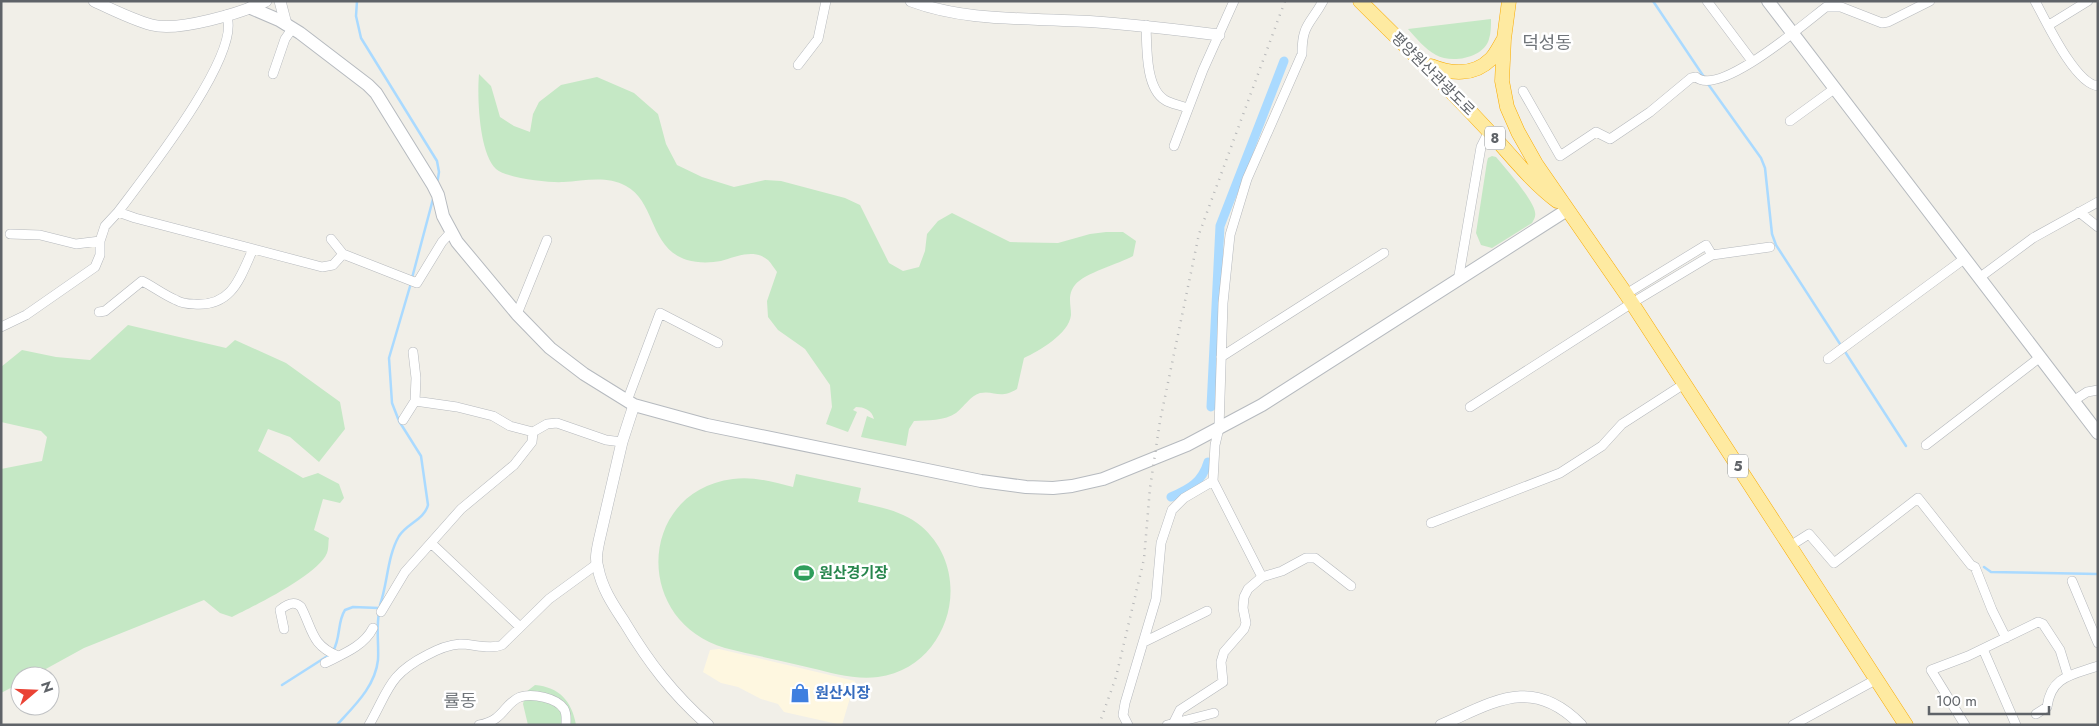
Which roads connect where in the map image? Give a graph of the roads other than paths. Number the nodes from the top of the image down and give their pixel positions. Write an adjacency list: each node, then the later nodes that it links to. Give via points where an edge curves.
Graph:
1 (266, 1): 16 (street)
2 (280, 1): 20 (street)
3 (826, 1): 26 (street, via 818,39)
4 (911, 1): 15 (street)
5 (1234, 1): 21 (street)
6 (1323, 1): 58 (street, via 1302,36 1302,54 1247,179 1230,235)
7 (1360, 1): 25 (highway, 평양원산관광도로 / 8)
8 (1509, 1): 23 (highway)
9 (1707, 1): 24 (street)
10 (1768, 1): 22 (main road)
11 (1930, 1): 22 (street, via 1882,23 1841,7 1826,7)
12 (2035, 1): 19 (street)
13 (2088, 1): 19 (street)
14 (96, 2): 17 (street, via 154,26 169,27)
15 (927, 4): 18 (street, via 983,17)
16 (251, 8): 17 (street); 20 (main road)
17 (226, 15): 37 (street, via 230,29 213,72 190,112)
18 (1146, 25): 21 (street); 31 (street, via 1152,82 1165,100)
19 (2049, 25): 28 (street, via 2076,72 2089,84)
20 (289, 27): 27 (street); 40 (main road, via 376,93 435,190)
21 (1219, 35): 31 (street)
22 (1793, 35): 24 (street); 29 (main road)
23 (1504, 39): 25 (highway, 8, via 1491,59 1467,71 1448,72); 36 (highway, via 1502,81 1507,107 1536,164)
24 (1752, 61): 30 (street, via 1720,79 1691,78 1610,139 1596,132 1560,156)
25 (1426, 64): 33 (highway, 평양원산관광도로 / 8)
26 (798, 65)
27 (273, 74)
28 (2098, 86)
29 (1834, 89): 32 (street); 49 (main road)
30 (1523, 92)
31 (1187, 108): 34 (street)
32 (1790, 120)
33 (1489, 131): 36 (highway, 평양원산관광도로 / 8, via 1538,187); 51 (street, via 1481,148)
34 (1174, 146)
35 (2098, 202): 38 (street)
36 (1567, 210): 51 (main road); 52 (highway, 5)
37 (118, 212): 44 (street, via 105,226); 46 (street)
38 (2079, 212): 39 (street); 50 (street, via 2032,238)
39 (2098, 227)
40 (451, 232): 48 (street, via 417,283); 54 (main road)
41 (10, 234): 44 (street, via 40,234 76,244)
42 (331, 239): 48 (street)
43 (547, 240): 54 (street)
44 (100, 241): 55 (street, via 100,255 95,267 26,316)
45 (1770, 247): 52 (street, via 1712,255 1706,245)
46 (253, 249): 48 (street, via 322,267 332,265); 53 (street, via 234,288 215,303 200,305 177,301 142,281 105,311)
47 (1384, 253): 58 (street)
48 (343, 254)
49 (1964, 259): 50 (main road); 60 (street)
50 (1978, 278): 59 (main road)
51 (1458, 281): 68 (main road, via 1262,405)
52 (1629, 299): 61 (highway, 5); 66 (street)
53 (98, 312)
54 (517, 314): 65 (main road, via 557,354)
55 (1, 327)
56 (718, 343): 65 (street, via 660,313)
57 (413, 352): 63 (street)
58 (1221, 357): 68 (street)
59 (2039, 358): 64 (main road); 72 (street)
60 (1828, 359)
61 (1684, 384): 74 (street, via 1622,424 1602,446 1560,474); 76 (highway, 5)
62 (2098, 390): 64 (street, via 2087,392)
63 (415, 401): 67 (street); 69 (street, via 493,416 510,426)
64 (2073, 401): 70 (main road)
65 (630, 403): 68 (main road, via 707,425 981,481 1053,488 1103,479 1187,445); 71 (street)
66 (1470, 407)
67 (402, 420)
68 (1219, 428): 73 (street)
69 (533, 432): 71 (street, via 547,424 557,423 606,440); 75 (street, via 532,442 514,465 461,509)
70 (2098, 433)
71 (622, 442): 77 (street)
72 (1926, 444)
73 (1213, 481): 78 (street); 87 (street, via 1184,498 1172,510 1161,543 1156,599)
74 (1431, 523)
75 (431, 543): 82 (street, via 404,572); 83 (street)
76 (1790, 546): 86 (street, via 1809,534 1834,562 1918,498 1970,565 1975,567); 94 (highway, 5)
77 (597, 564): 83 (street, via 549,599); 101 (street, via 610,599 647,659 684,704)
78 (1262, 577): 80 (street, via 1306,558 1315,558); 97 (street, via 1244,597 1246,623 1224,652 1221,662 1223,682 1180,710)
79 (2072, 581): 88 (street)
80 (1351, 586)
81 (1207, 610): 87 (street)
82 (381, 612)
83 (520, 627): 98 (street, via 499,647 449,646 406,667 395,677)
84 (373, 628): 90 (street, via 365,639)
85 (284, 629): 90 (street, via 280,610 289,604 298,604 315,640)
86 (2006, 638): 89 (street); 93 (street, via 2038,622 2043,624 2060,650)
87 (1144, 642): 102 (street, via 1125,703 1123,715)
88 (2098, 643)
89 (1983, 649): 107 (street, via 1931,670); 108 (street)
90 (333, 654): 91 (street)
91 (325, 663)
92 (2098, 666): 93 (street)
93 (2068, 676): 96 (street, via 2053,686 2046,707)
94 (1877, 679): 105 (street); 106 (highway, 5)
95 (1214, 713): 97 (street)
96 (2036, 714)
97 (1170, 724)
98 (369, 725)
99 (478, 725): 100 (street, via 496,719 514,700 528,696 541,697 562,706)
100 (566, 725)
101 (708, 725)
102 (1128, 725)
103 (1441, 725): 104 (street, via 1506,697 1524,696 1552,702)
104 (1581, 725)
105 (1793, 725)
106 (1906, 725)
107 (1965, 725)
108 (2016, 725)

